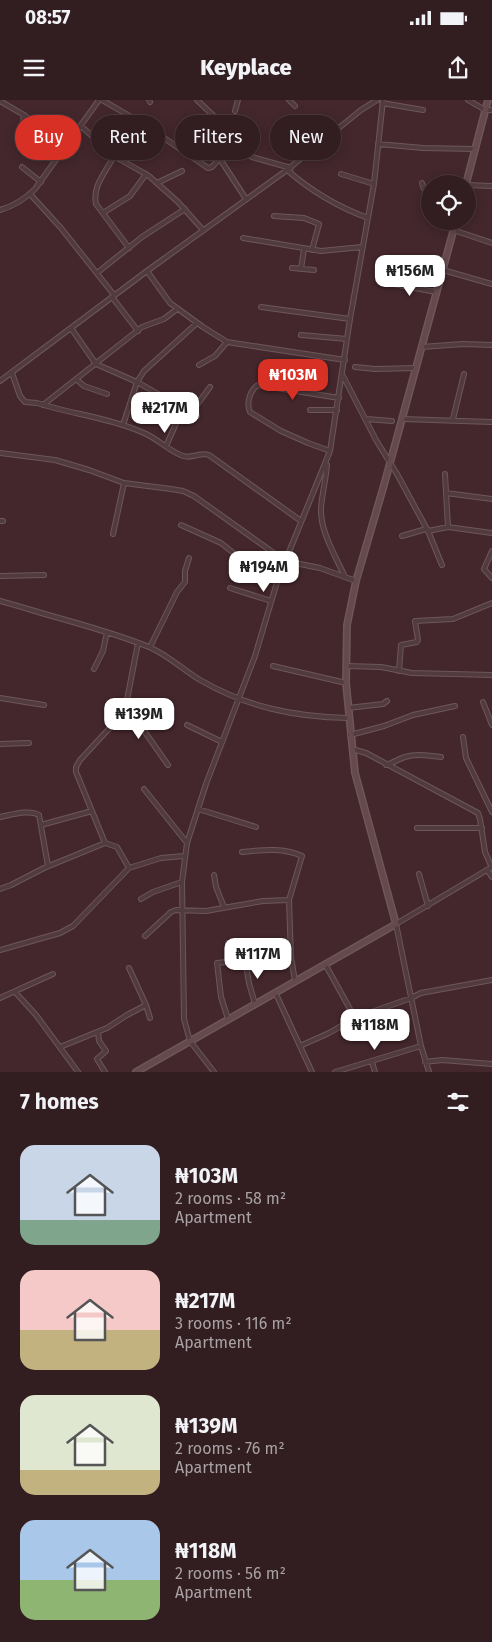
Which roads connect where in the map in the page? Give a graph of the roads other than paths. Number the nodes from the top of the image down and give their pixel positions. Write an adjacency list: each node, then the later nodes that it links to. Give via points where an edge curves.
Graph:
1 (100, 100): 17 (street); 20 (street)
2 (197, 100): 16 (street)
3 (238, 100): 14 (street)
4 (289, 100): 10 (street)
5 (377, 100): 30 (street)
6 (468, 100): 12 (street)
7 (488, 100): 12 (main road)
8 (0, 102): 15 (street)
9 (382, 102): 11 (street); 19 (street)
10 (295, 106)
11 (423, 110)
12 (485, 110): 13 (street); 21 (main road)
13 (492, 110)
14 (235, 111)
15 (24, 115)
16 (213, 115)
17 (81, 126): 18 (street)
18 (91, 135)
19 (378, 144): 21 (street); 37 (street)
20 (175, 146)
21 (475, 149): 34 (main road)
22 (56, 160): 35 (street)
23 (112, 160): 44 (street, via 95,189 96,204)
24 (121, 160): 32 (street)
25 (194, 160): 26 (street, via 210,168)
26 (219, 160)
27 (221, 160): 41 (street)
28 (260, 160): 30 (street)
29 (22, 167): 35 (street)
30 (289, 169): 41 (street); 46 (street, via 327,200)
31 (182, 171): 36 (street)
32 (146, 174): 36 (street); 44 (street, via 130,196)
33 (341, 174): 37 (street)
34 (469, 175)
35 (41, 182): 40 (street)
36 (157, 183): 43 (street)
37 (374, 184): 46 (street)
38 (476, 185): 39 (street)
39 (492, 186)
40 (30, 194): 42 (street, via 12,207); 60 (street)
41 (246, 200): 47 (street)
42 (0, 210)
43 (185, 210): 47 (street); 52 (street)
44 (103, 213): 52 (street)
45 (274, 216): 54 (street, via 304,218 319,224)
46 (368, 218): 51 (street)
47 (204, 230): 57 (street)
48 (453, 230): 50 (street); 59 (main road)
49 (243, 238): 53 (street)
50 (492, 243)
51 (362, 247): 54 (street); 67 (street)
52 (129, 248): 60 (street)
53 (304, 249): 54 (street); 56 (street)
54 (312, 250)
55 (292, 268): 56 (street)
56 (301, 269): 58 (street)
57 (147, 270): 64 (street); 66 (street)
58 (314, 270)
59 (442, 270): 62 (street); 63 (main road)
60 (97, 273): 64 (street)
61 (388, 284): 63 (street)
62 (492, 284)
63 (436, 292): 75 (main road)
64 (113, 296): 69 (street); 70 (street)
65 (262, 307): 67 (street)
66 (177, 309): 68 (street); 70 (street)
67 (350, 319): 72 (street)
68 (198, 323): 73 (street); 86 (street, via 149,366)
69 (72, 328): 77 (street); 81 (street)
70 (138, 331): 77 (street)
71 (301, 334): 72 (street)
72 (347, 339): 76 (street)
73 (227, 342): 76 (street); 78 (street, via 215,356)
74 (492, 345): 75 (street)
75 (422, 347): 80 (main road)
76 (345, 360): 83 (street)
77 (96, 364): 84 (street); 86 (street)
78 (198, 366)
79 (355, 367): 80 (street)
80 (416, 368): 97 (main road)
81 (12, 373): 85 (street); 90 (street, via 22,400)
82 (464, 374): 98 (street)
83 (343, 376): 89 (street); 96 (street)
84 (76, 379): 88 (street, via 84,386); 90 (street)
85 (0, 382)
86 (137, 382): 91 (street); 101 (street)
87 (210, 388): 94 (street)
88 (107, 394)
89 (339, 398): 93 (street); 103 (street, via 258,385 247,406 250,412 282,431 308,444)
90 (43, 405): 101 (street)
91 (183, 408): 94 (street); 102 (street)
92 (310, 410): 93 (street)
93 (337, 410): 103 (street)
94 (190, 413): 95 (street)
95 (196, 416)
96 (366, 419): 99 (street); 106 (street)
97 (402, 419): 98 (street); 106 (main road)
98 (453, 419): 100 (street)
99 (392, 421)
100 (492, 422)
101 (123, 425): 102 (street)
102 (166, 446): 111 (street, via 186,457 203,453 209,455)
103 (330, 450): 105 (street)
104 (0, 453): 108 (street, via 55,460)
105 (327, 462): 111 (street); 123 (street, via 322,518)
106 (390, 463): 114 (street); 127 (main road)
107 (445, 474): 109 (street)
108 (124, 483): 116 (street); 120 (street, via 177,490 194,496)
109 (446, 493): 110 (street); 113 (street)
110 (492, 499)
111 (301, 521): 120 (street)
112 (181, 525): 126 (street, via 222,543 246,562)
113 (448, 527): 114 (street); 115 (street)
114 (427, 530): 117 (street); 121 (street)
115 (492, 533)
116 (113, 534)
117 (402, 536)
118 (492, 551): 124 (street, via 484,569)
119 (189, 558): 134 (street, via 185,582)
120 (285, 561): 123 (street); 126 (street)
121 (442, 565)
122 (44, 575): 125 (street)
123 (344, 575): 127 (street)
124 (491, 575)
125 (0, 576)
126 (278, 579): 130 (street)
127 (356, 581): 136 (main road, via 347,625)
128 (230, 588): 130 (street)
129 (0, 601): 132 (street)
130 (271, 601): 142 (street, via 255,656)
131 (492, 603): 138 (street, via 453,618 415,621 418,640 401,645)
132 (107, 632): 133 (street); 137 (street, via 103,651)
133 (138, 643): 134 (street); 146 (street)
134 (150, 647): 142 (street, via 199,679)
135 (273, 666): 140 (street)
136 (346, 666): 138 (street); 140 (main road)
137 (94, 669)
138 (399, 671): 139 (street)
139 (492, 675)
140 (346, 683): 148 (main road)
141 (0, 698): 145 (street)
142 (238, 698): 149 (street, via 269,709 305,716); 154 (street)
143 (387, 700): 148 (street, via 383,704)
144 (483, 702): 151 (street)
145 (44, 705)
146 (126, 705): 160 (street); 165 (street, via 118,719 76,767)
147 (456, 706): 152 (street, via 413,715)
148 (348, 708): 149 (main road)
149 (348, 718): 152 (main road)
150 (186, 725): 154 (street)
151 (492, 725)
152 (350, 735): 157 (main road)
153 (463, 737): 166 (street, via 466,758)
154 (222, 742): 164 (street)
155 (0, 744): 156 (street)
156 (29, 744)
157 (352, 750): 161 (street, via 366,753); 189 (main road, via 355,773)
158 (442, 757): 159 (street, via 419,754)
159 (394, 763): 161 (street); 162 (street)
160 (168, 765)
161 (386, 765): 162 (street)
162 (396, 770): 171 (street, via 478,813)
163 (144, 789): 173 (street)
164 (198, 809): 169 (street); 173 (street)
165 (92, 811): 168 (street); 172 (street)
166 (492, 812)
167 (0, 817): 168 (street, via 36,812)
168 (41, 825): 176 (street)
169 (256, 827)
170 (417, 828): 171 (street)
171 (482, 828): 178 (street)
172 (105, 843): 176 (street); 177 (street, via 117,847)
173 (187, 843): 175 (street)
174 (242, 852): 185 (street, via 273,850 302,856)
175 (184, 856): 177 (street, via 161,858); 182 (street)
176 (48, 866): 183 (street)
177 (129, 868): 192 (street, via 73,926 60,933)
178 (491, 869): 181 (street); 186 (street)
179 (419, 874): 186 (street)
180 (214, 875): 187 (street)
181 (492, 878)
182 (182, 882): 184 (street); 188 (street)
183 (0, 889)
184 (141, 898)
185 (288, 900): 187 (street); 198 (street, via 291,957)
186 (428, 906): 189 (street)
187 (224, 907): 188 (street, via 206,911)
188 (182, 910): 190 (street, via 171,912); 209 (street, via 184,1019)
189 (396, 924): 194 (main road); 202 (street)
190 (145, 936)
191 (228, 943): 193 (street, via 243,948)
192 (0, 950)
193 (246, 960): 203 (street); 206 (street, via 217,963 220,993)
194 (325, 964): 198 (main road); 207 (street)
195 (129, 968): 204 (street)
196 (53, 974): 199 (street)
197 (492, 980): 202 (street, via 421,993)
198 (296, 981): 200 (main road)
199 (14, 992): 201 (street); 212 (street)
200 (275, 992): 203 (main road); 210 (street)
201 (0, 998)
202 (411, 998): 207 (street); 211 (street)
203 (255, 1004): 206 (main road)
204 (146, 1005): 205 (street); 208 (street)
205 (150, 1018)
206 (228, 1018): 209 (main road)
207 (355, 1018): 210 (street)
208 (98, 1032): 212 (street); 217 (street, via 99,1041 106,1051 97,1059)
209 (190, 1041): 218 (main road); 219 (street)
210 (300, 1046): 220 (street)
211 (421, 1046): 213 (street); 214 (street)
212 (60, 1047): 216 (street)
213 (372, 1062): 221 (street); 222 (street)
214 (426, 1062): 215 (street); 223 (street)
215 (492, 1064)
216 (78, 1072)
217 (105, 1072)
218 (136, 1072)
219 (214, 1072)
220 (312, 1072)
221 (335, 1072)
222 (375, 1072)
223 (428, 1072)

